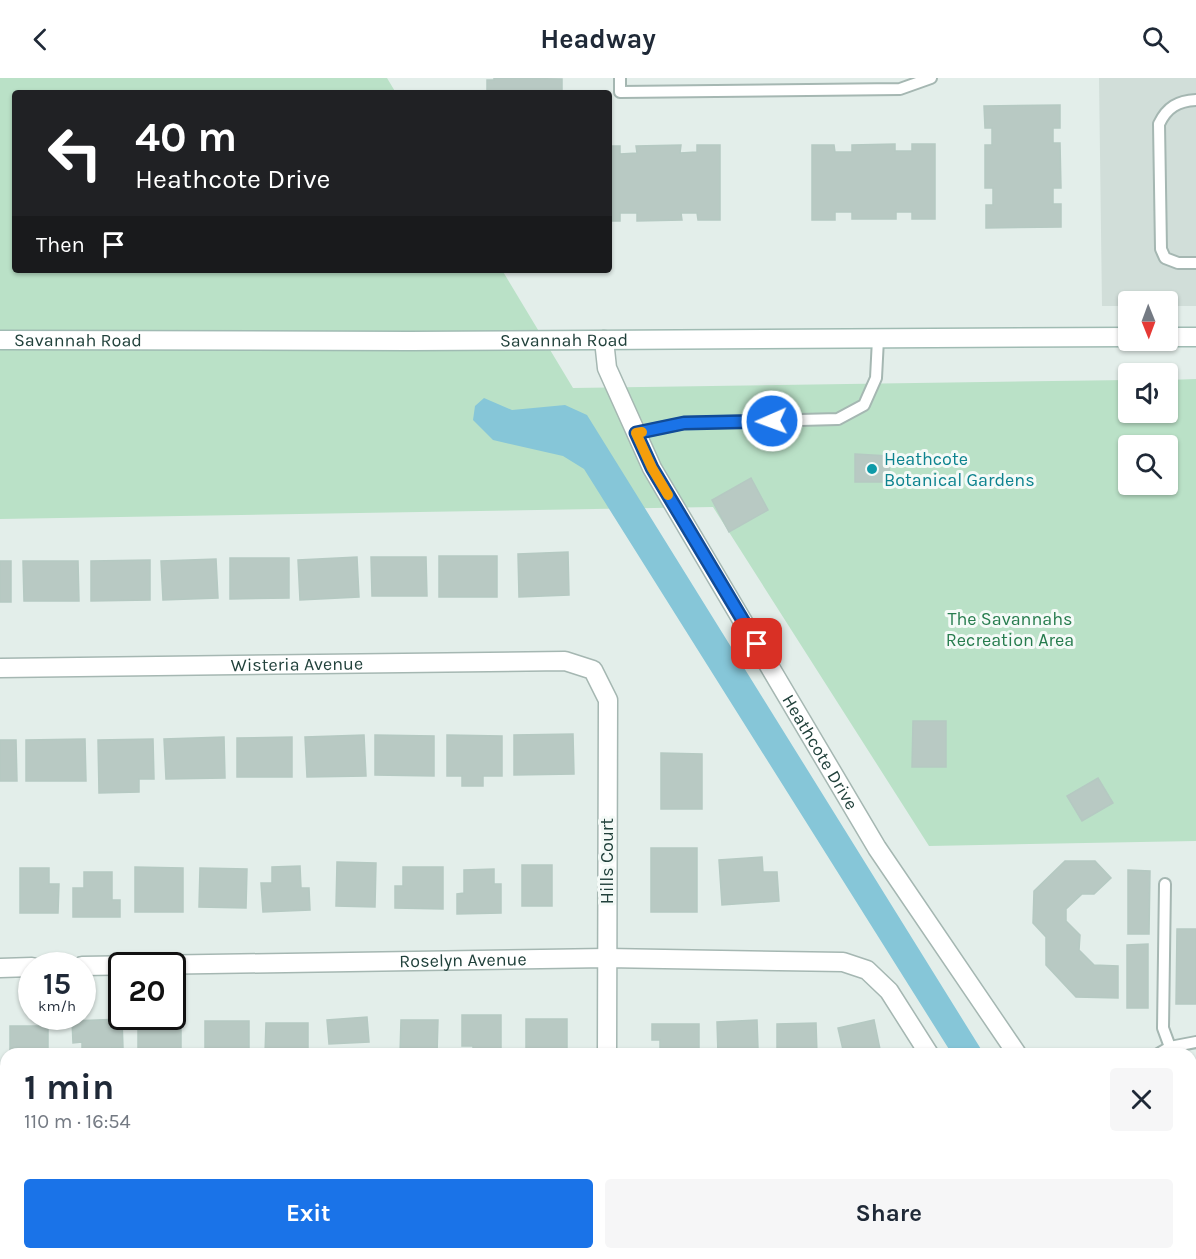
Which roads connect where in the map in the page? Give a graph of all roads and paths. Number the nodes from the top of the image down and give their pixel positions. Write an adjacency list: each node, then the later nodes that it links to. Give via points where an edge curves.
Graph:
1 (620, 78): 4 (lane, via 620,92)
2 (780, 78): 4 (lane)
3 (931, 78): 4 (lane, via 900,89)
4 (780, 90)
5 (1196, 100): 6 (lane, via 1182,100 1165,112 1159,124 1161,249 1165,258 1178,264)
6 (1196, 262)
7 (1118, 337): 10 (street, Savannah Road)
8 (1178, 337): 9 (street)
9 (1196, 337)
10 (878, 339): 12 (street, Savannah Road); 13 (lane, via 876,378 864,405 838,419 684,423)
11 (0, 340): 12 (street, Savannah Road)
12 (604, 340): 13 (street, Heathcote Drive, via 608,368)
13 (636, 433): 25 (street, Heathcote Drive, via 652,468 877,848)
14 (0, 668): 15 (street, Wisteria Avenue, via 565,661)
15 (593, 670): 17 (street, Hills Court, via 608,700)
16 (1165, 884): 22 (lane, via 1163,1028)
17 (607, 958): 18 (street, Roselyn Avenue); 23 (street, Hills Court); 24 (street, Roselyn Avenue, via 843,962 867,970 889,992)
18 (96, 966)
19 (18, 967): 20 (street)
20 (0, 968)
21 (1196, 1042): 22 (lane)
22 (1170, 1047)
23 (607, 1048)
24 (925, 1048)
25 (1013, 1048)

